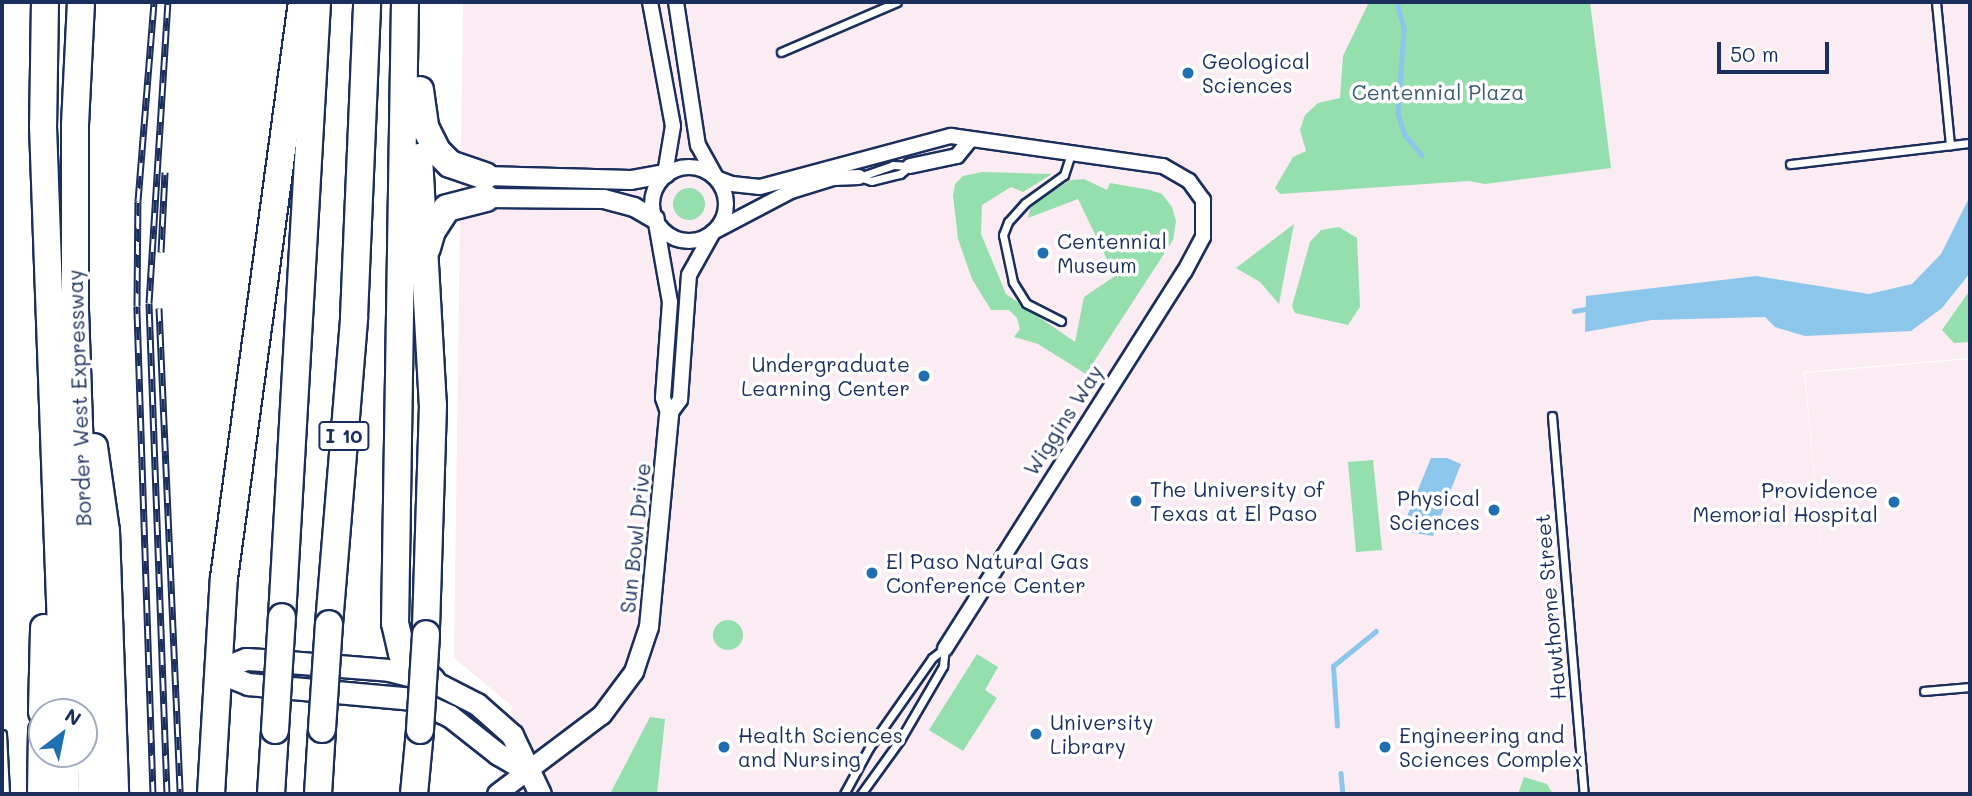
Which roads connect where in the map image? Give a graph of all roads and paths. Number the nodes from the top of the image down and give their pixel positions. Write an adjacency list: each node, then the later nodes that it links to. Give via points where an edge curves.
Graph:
1 (45, 2): 31 (highway, Border West Expressway, via 43,127)
2 (81, 2): 29 (highway, Border West Expressway, via 75,126)
3 (302, 2): 35 (highway, via 240,440)
4 (317, 2): 51 (highway, I 10, bridge)
5 (367, 2): 52 (highway, I 10, bridge, via 356,247)
6 (405, 2): 36 (highway, via 395,623 402,653)
7 (418, 2): 13 (highway)
8 (650, 2): 22 (street, via 673,126)
9 (676, 2): 24 (street, via 694,130)
10 (897, 2): 12 (lane)
11 (1936, 2): 17 (lane)
12 (781, 52)
13 (419, 90): 25 (highway, via 425,127 437,151); 28 (highway)
14 (969, 141): 15 (street, via 951,135); 18 (street); 19 (street, via 957,156)
15 (921, 143): 19 (lane); 24 (street, via 760,187)
16 (1970, 143): 17 (lane)
17 (1950, 145): 20 (lane)
18 (1071, 150): 30 (lane, via 1064,175 1025,203 1007,222 1003,234 1003,254 1026,303); 34 (street, Wiggins Way, via 1173,169 1198,191 1206,211 1203,237)
19 (928, 163): 21 (street)
20 (1790, 164)
21 (910, 166): 23 (lane, via 900,174 871,181)
22 (665, 174): 24 (street, via 693,167); 25 (street, via 631,180); 26 (street, via 653,192)
23 (859, 177): 27 (street, via 808,185)
24 (716, 178): 27 (street, via 726,208)
25 (485, 187): 26 (street, via 604,199 634,206); 28 (highway, via 447,208 432,231)
26 (655, 219): 27 (street, via 669,235 684,241); 32 (street, via 670,302 663,398)
27 (713, 232): 32 (street, Sun Bowl Drive, via 689,275 680,400)
28 (425, 256): 53 (highway, bridge, via 433,405 426,634)
29 (75, 310): 48 (highway, Border West Expressway); 49 (highway, via 106,530)
30 (1061, 321)
31 (50, 329): 39 (highway); 40 (highway, Border West Expressway)
32 (669, 415): 44 (street, Sun Bowl Drive, via 649,627 639,661 603,715)
33 (1552, 416): 58 (lane, Hawthorne Street)
34 (945, 649): 56 (lane, Wiggins Way, via 932,657 869,748); 57 (lane, Wiggins Way, via 943,666 900,740)
35 (216, 671): 36 (main road, via 246,659 389,670); 44 (main road, via 248,684 412,699 456,719 498,754); 50 (highway)
36 (432, 681): 44 (main road, via 464,696 500,723 512,735)
37 (1970, 687): 38 (lane)
38 (1924, 691)
39 (42, 698)
40 (63, 698)
41 (2, 734): 45 (lane)
42 (41, 768): 46 (highway)
43 (65, 768): 47 (highway)
44 (526, 769): 54 (street, Sun Bowl Drive); 55 (main road)
45 (5, 794)
46 (41, 794)
47 (66, 794)
48 (92, 794)
49 (115, 794)
50 (212, 794)
51 (271, 794)
52 (318, 794)
53 (414, 794)
54 (497, 794)
55 (540, 794)
56 (844, 794)
57 (861, 794)
58 (1584, 794)

